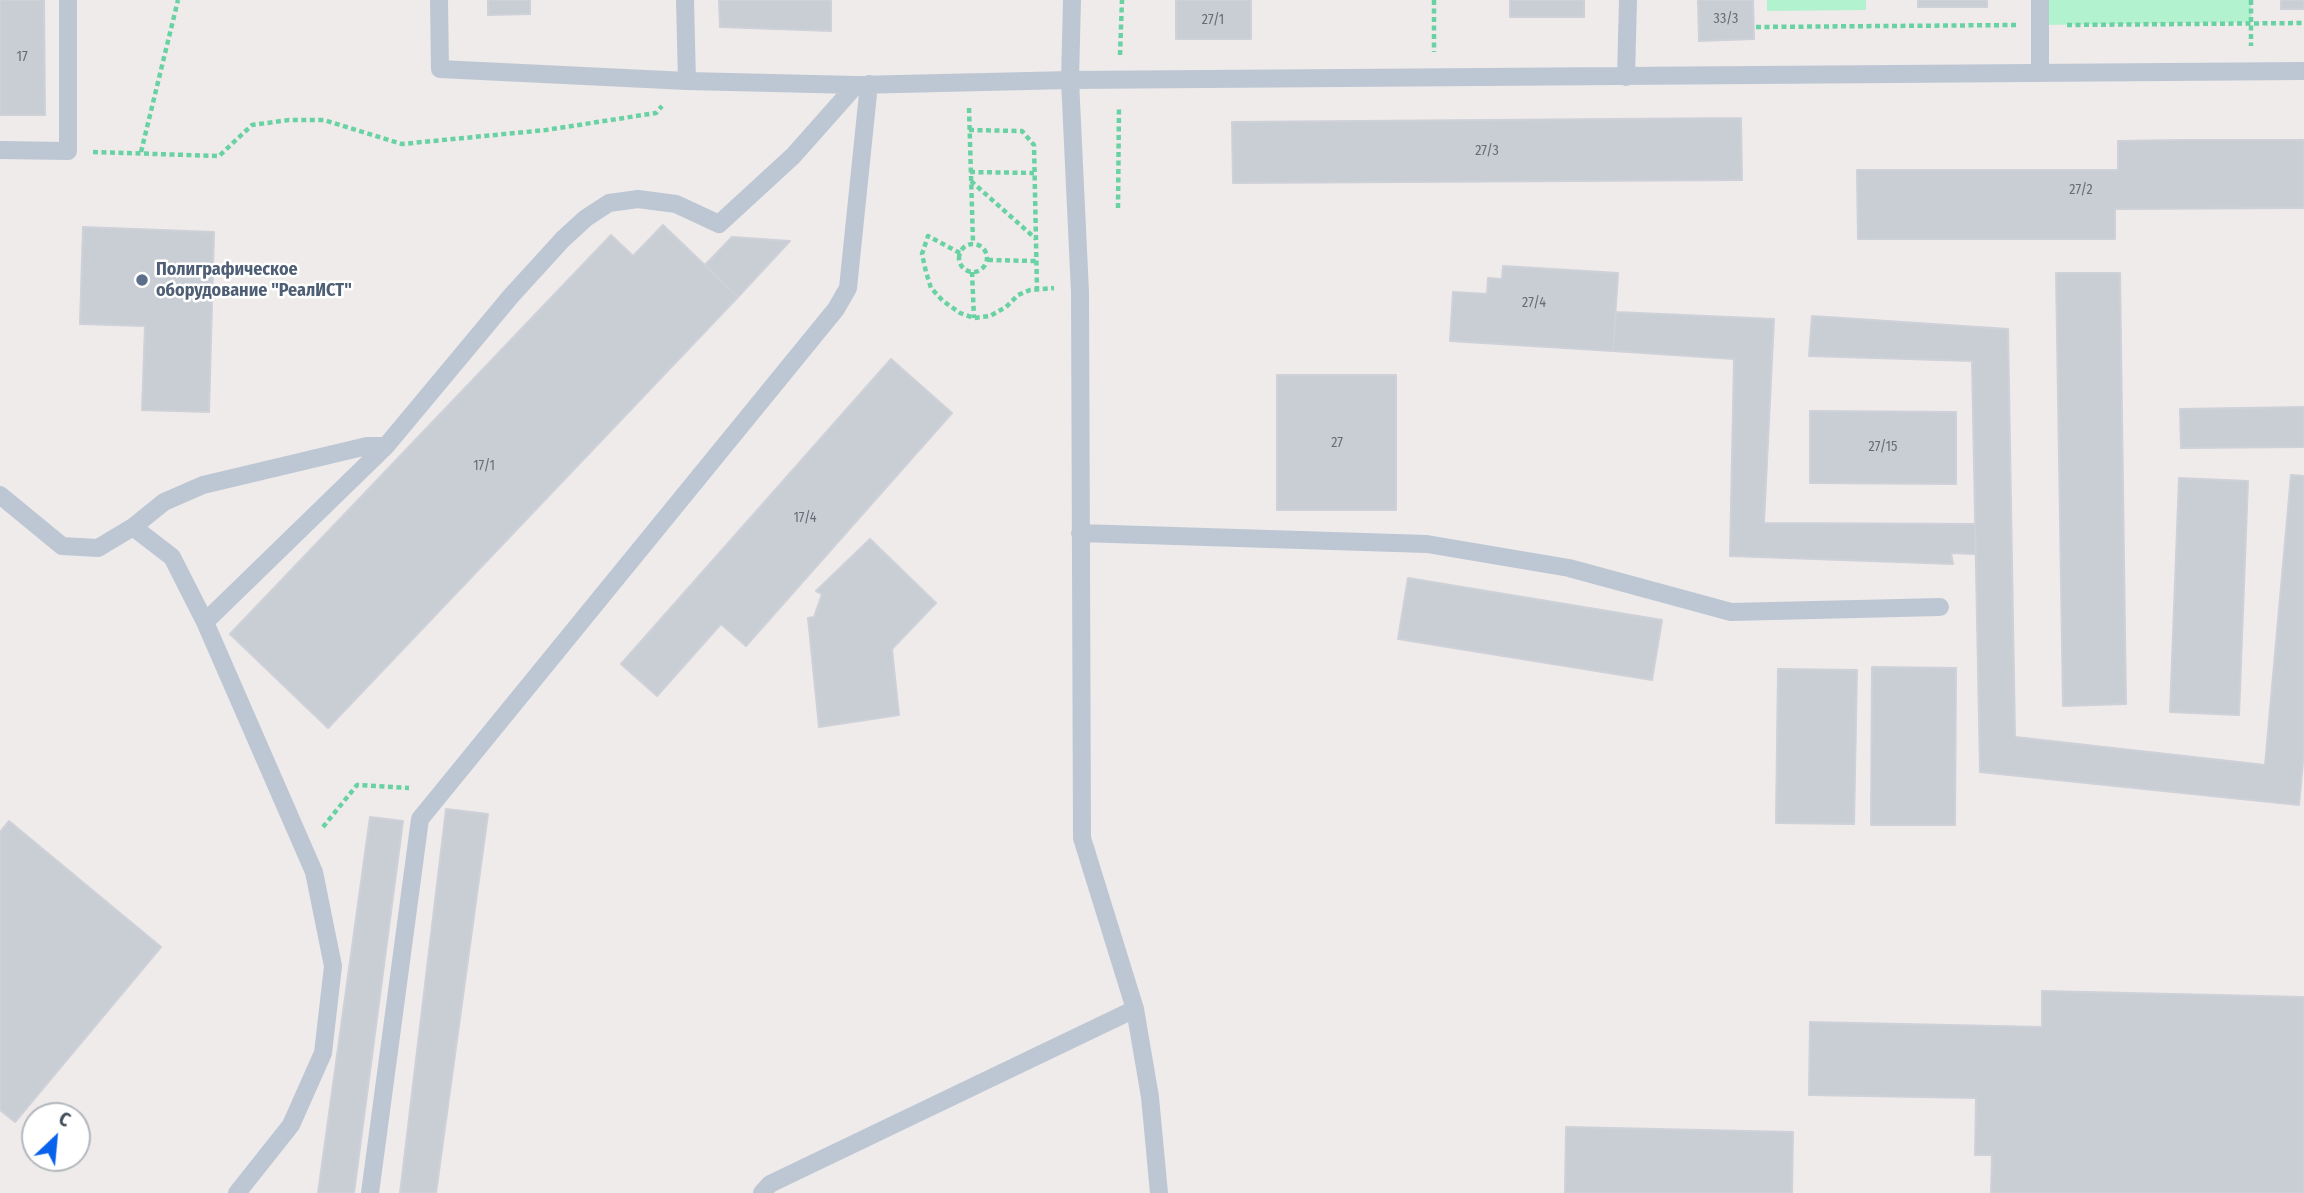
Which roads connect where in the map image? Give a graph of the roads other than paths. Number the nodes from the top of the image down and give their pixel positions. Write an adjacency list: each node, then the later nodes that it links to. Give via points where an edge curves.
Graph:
1 (68, 0): 13 (lane, via 68,151)
2 (439, 0): 11 (lane, via 440,69)
3 (685, 0): 11 (lane)
4 (1072, 0): 10 (lane)
5 (1628, 0): 9 (lane)
6 (2040, 0): 8 (lane)
7 (2304, 71): 8 (lane)
8 (2040, 73): 9 (lane)
9 (1626, 77): 10 (lane)
10 (1070, 80): 12 (lane); 17 (lane, via 1079,288)
11 (687, 81): 12 (lane)
12 (862, 85): 14 (lane, via 719,224 676,204 638,200 609,203 586,218 511,296); 22 (lane, via 848,288 836,309 420,819)
13 (0, 150)
14 (386, 446): 16 (lane, via 367,446 203,485 164,502); 19 (lane)
15 (0, 495): 16 (lane, via 62,546 98,548)
16 (133, 527): 19 (lane, via 172,557)
17 (1080, 533): 18 (lane, via 1427,544 1569,568 1731,612); 20 (lane, via 1082,838)
18 (1940, 607)
19 (205, 622): 21 (lane, via 314,872 333,966 323,1054 291,1125)
20 (1135, 1009): 23 (lane, via 769,1184); 24 (lane, via 1150,1097)
21 (237, 1193)
22 (370, 1193)
23 (762, 1193)
24 (1158, 1193)

